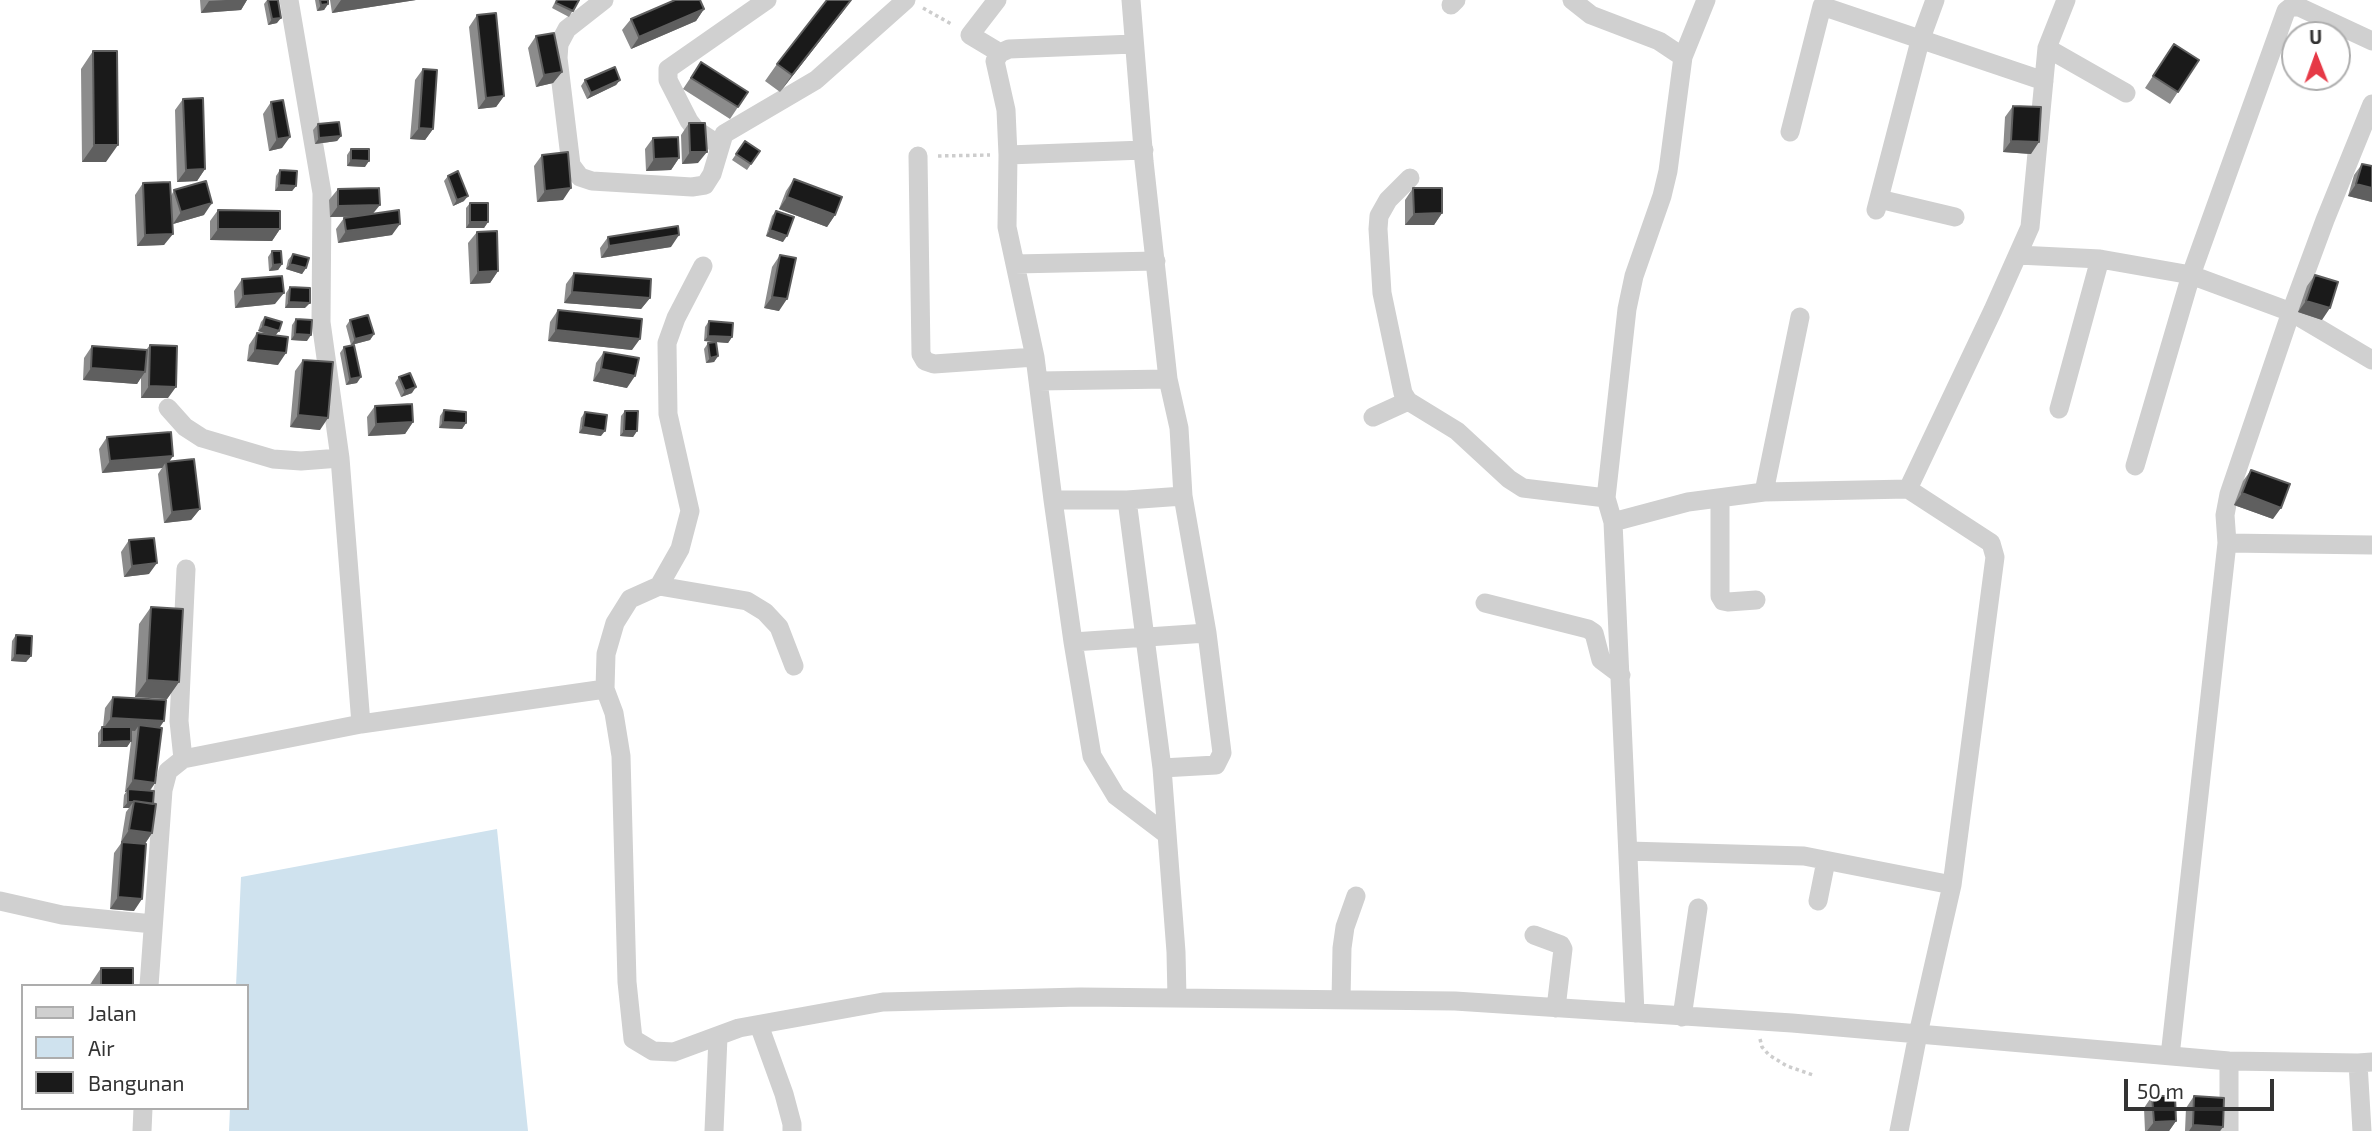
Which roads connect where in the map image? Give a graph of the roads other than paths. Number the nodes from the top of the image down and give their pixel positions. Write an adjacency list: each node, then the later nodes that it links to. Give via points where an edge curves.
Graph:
1 (289, 0): 44 (street, via 322,193 321,322)
2 (604, 0): 22 (street, via 567,29 559,44 571,165 580,177 705,186)
3 (767, 0): 22 (street, via 668,69 668,80 689,121)
4 (997, 0): 16 (street, via 970,35)
5 (1130, 0): 14 (street)
6 (1572, 0): 17 (street, via 1591,15 1659,41)
7 (1706, 0): 17 (street)
8 (1935, 0): 12 (street)
9 (2066, 0): 15 (street)
10 (913, 3): 22 (street, via 816,80 723,134)
11 (1816, 3): 12 (street); 21 (street)
12 (1920, 41): 18 (street); 27 (street, via 1877,204)
13 (2372, 41): 33 (street, via 2299,7 2286,11)
14 (1134, 44): 16 (street); 23 (street)
15 (2047, 48): 18 (street); 19 (street)
16 (1000, 53): 24 (street, via 995,61 1006,110)
17 (1683, 57): 49 (street, via 1668,171 1627,309)
18 (2044, 81): 28 (street, via 2030,227)
19 (2126, 93)
20 (2372, 104): 34 (street)
21 (1790, 132)
22 (719, 145)
23 (1143, 150): 24 (street); 30 (street)
24 (1008, 155): 31 (street, via 1007,227)
25 (918, 156): 36 (street, via 921,354 925,361)
26 (1410, 178): 40 (street, via 1388,200 1378,229 1382,293)
27 (1955, 218)
28 (2018, 255): 29 (street); 46 (street)
29 (2100, 259): 33 (street); 42 (street)
30 (1156, 261): 31 (street); 38 (street)
31 (1015, 264): 36 (street)
32 (703, 266): 57 (street, via 667,343 668,414 690,511 680,549)
33 (2191, 275): 34 (street); 45 (street)
34 (2291, 312): 37 (street); 54 (street, via 2229,494)
35 (1800, 317): 47 (street)
36 (1035, 357): 39 (street)
37 (2372, 360)
38 (1168, 379): 39 (street); 48 (street, via 1179,428)
39 (1039, 381): 51 (street)
40 (1408, 401): 43 (street); 49 (street, via 1457,430 1523,488)
41 (168, 408): 44 (street, via 193,433 261,455 288,461)
42 (2060, 409)
43 (1373, 417)
44 (340, 458): 66 (street)
45 (2135, 466)
46 (1908, 489): 47 (street); 72 (street, via 1995,550)
47 (1764, 492): 50 (street)
48 (1183, 496): 52 (street); 60 (street)
49 (1606, 498): 53 (street)
50 (1720, 498): 53 (street); 58 (street, via 1720,596 1728,603)
51 (1053, 500): 52 (street); 62 (street)
52 (1128, 500): 61 (street)
53 (1613, 522): 64 (street)
54 (2227, 542): 55 (street); 88 (street)
55 (2372, 545)
56 (186, 569): 67 (street, via 179,721)
57 (659, 586): 63 (street, via 756,606 779,627); 65 (street, via 630,598 615,623)
58 (1756, 600)
59 (1485, 603): 64 (street, via 1588,629 1594,633 1601,660)
60 (1207, 633): 61 (street); 68 (street, via 1221,760 1216,765)
61 (1145, 637): 62 (street); 68 (street)
62 (1073, 642): 69 (street, via 1092,756 1116,796)
63 (794, 666)
64 (1621, 675): 70 (street)
65 (605, 689): 66 (street); 87 (street, via 621,756 627,982 633,1039 653,1051 674,1052)
66 (362, 724): 67 (street)
67 (183, 759): 77 (street, via 168,771 163,790)
68 (1162, 768): 69 (street)
69 (1166, 834): 80 (street)
70 (1628, 851): 71 (street, via 1804,856); 83 (street)
71 (1826, 861): 72 (street); 75 (street)
72 (1952, 885): 86 (street)
73 (1356, 896): 81 (street, via 1345,927)
74 (0, 901): 77 (street, via 62,915)
75 (1818, 901)
76 (1698, 908): 84 (street)
77 (153, 924): 79 (street)
78 (1534, 935): 82 (street, via 1563,948)
79 (149, 984)
80 (1177, 998): 81 (street); 85 (street, via 883,1002)
81 (1341, 1000): 82 (street)
82 (1556, 1008): 83 (street)
83 (1635, 1013): 84 (street)
84 (1682, 1017): 86 (street)
85 (759, 1025): 87 (street); 94 (street)
86 (1918, 1034): 88 (street); 95 (street)
87 (718, 1037): 93 (street)
88 (2170, 1056): 89 (street)
89 (2229, 1061): 90 (street); 96 (street)
90 (2365, 1063): 97 (street)
91 (143, 1110): 92 (street)
92 (142, 1131)
93 (714, 1131)
94 (792, 1131)
95 (1899, 1131)
96 (2228, 1131)
97 (2362, 1131)

